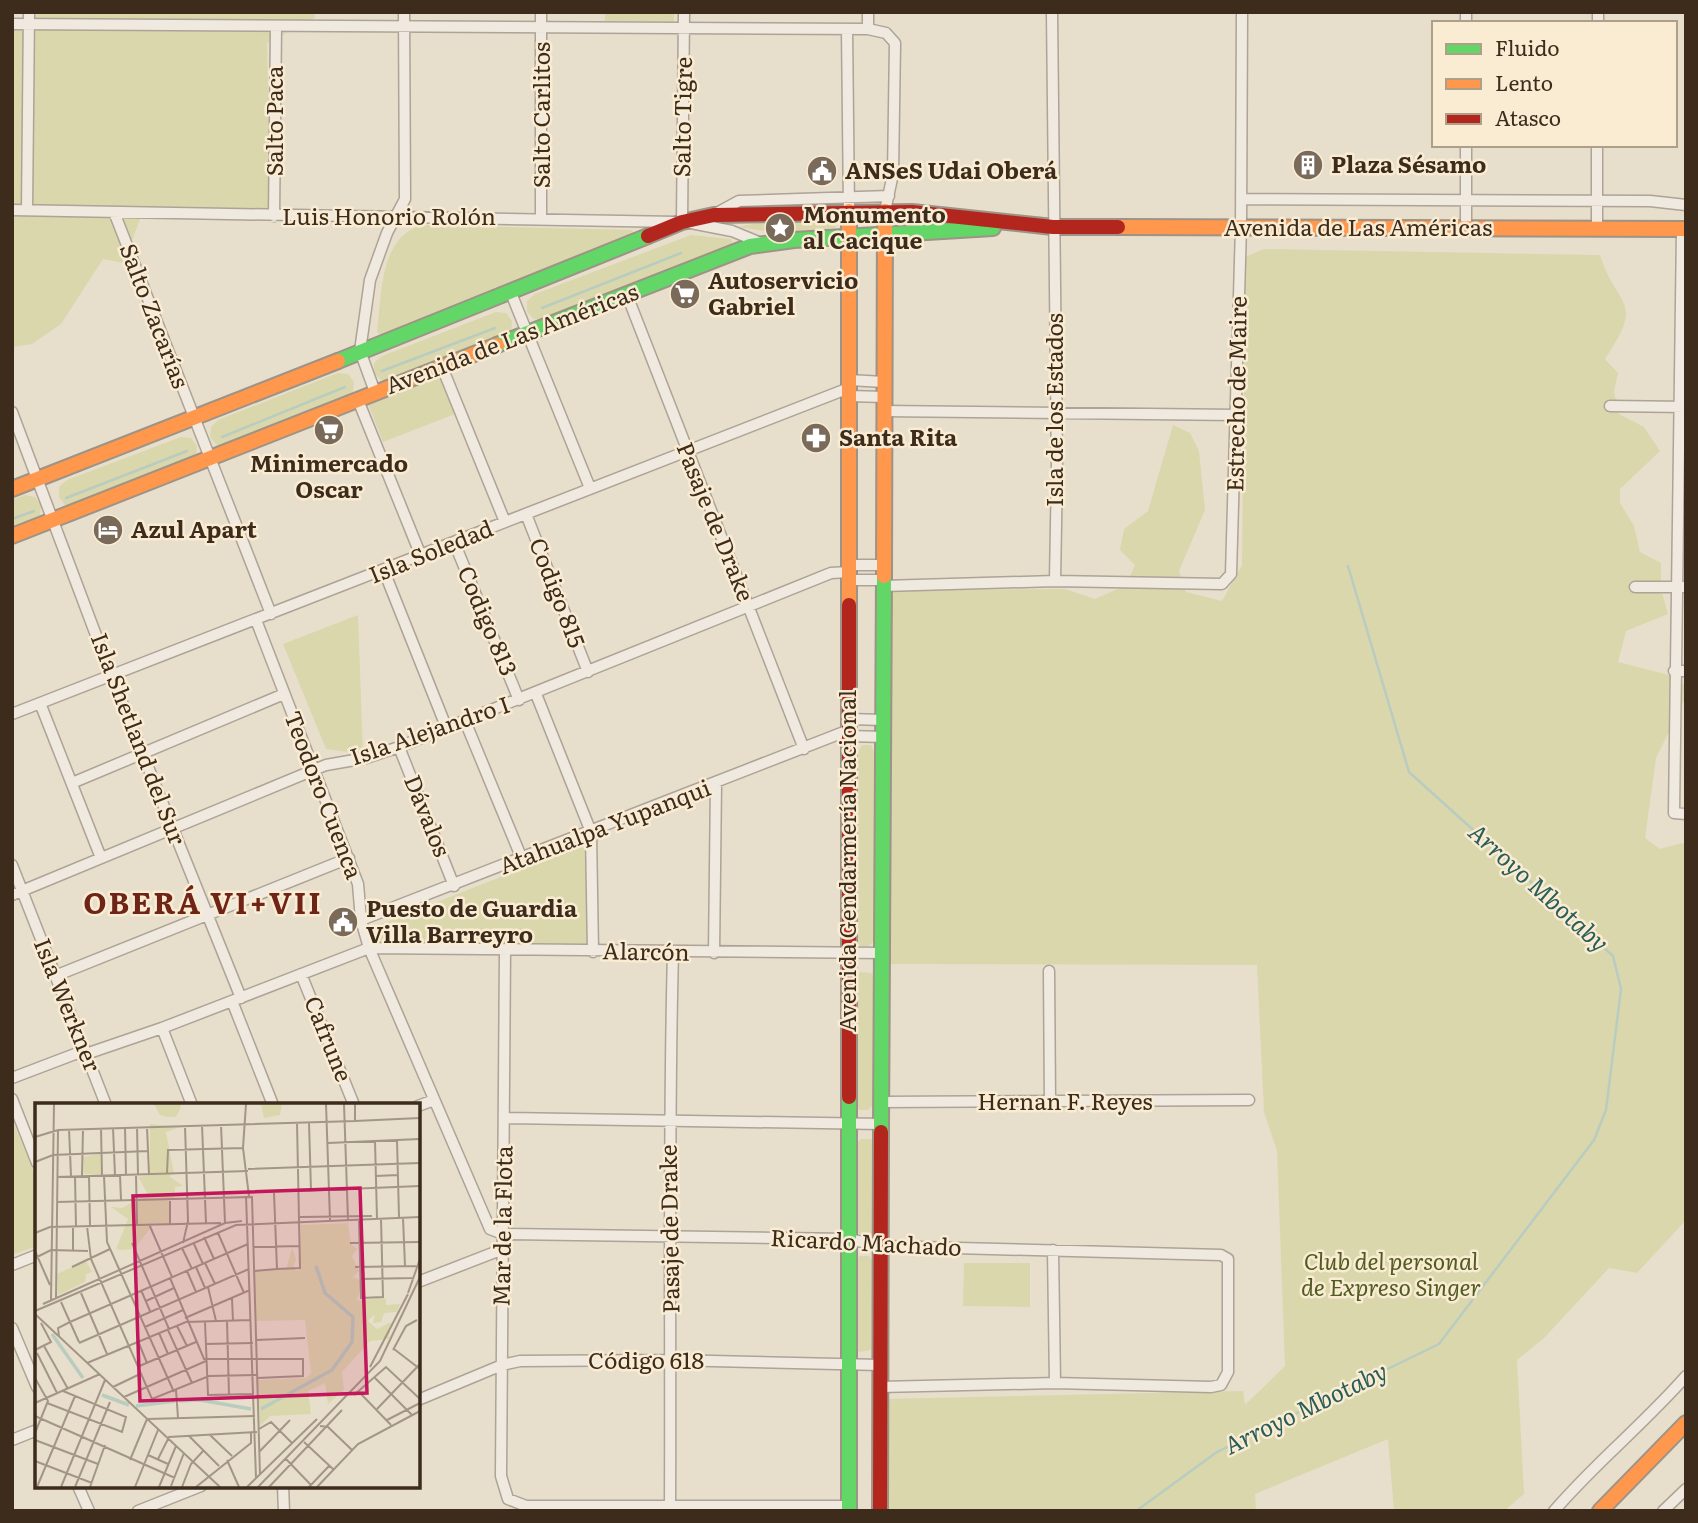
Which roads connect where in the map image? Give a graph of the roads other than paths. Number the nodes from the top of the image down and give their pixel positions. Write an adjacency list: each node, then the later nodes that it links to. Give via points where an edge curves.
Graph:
1 (29, 12): 9 (street)
2 (404, 12): 11 (street)
3 (541, 12): 12 (street, Salto Carlitos)
4 (684, 12): 13 (street, Salto Tigre)
5 (868, 12): 15 (street)
6 (1052, 12): 35 (street, Isla de los Estados)
7 (1242, 12): 18 (street, Estrecho de Maire)
8 (12, 24): 9 (street)
9 (29, 24): 10 (street); 25 (street)
10 (276, 26): 11 (street); 28 (street, Salto Paca)
11 (404, 26): 12 (street); 29 (street, via 405,199)
12 (542, 27): 13 (street); 30 (street, Salto Carlitos)
13 (684, 28): 14 (street); 31 (street, Salto Tigre)
14 (847, 29): 15 (street); 21 (street)
15 (868, 29): 22 (street, via 886,33 895,43 893,174)
16 (1466, 147): 19 (street)
17 (1597, 147): 20 (street)
18 (1241, 200): 19 (street); 34 (street, Estrecho de Maire)
19 (1466, 200): 20 (street); 36 (street)
20 (1597, 200): 23 (street); 37 (street)
21 (848, 204): 22 (main road, Avenida de Las Américas); 27 (main road, Avenida de Las Américas); 39 (main road, Avenida Gendarmería Nacional)
22 (887, 204): 33 (main road, Avenida de Las Américas); 40 (main road, Avenida Gendarmería Nacional)
23 (1686, 205)
24 (12, 209): 25 (street, Luis Honorio Rolón)
25 (27, 210): 26 (street, Luis Honorio Rolón)
26 (114, 212): 28 (street, Luis Honorio Rolón); 57 (street, Salto Zacarías)
27 (714, 215): 31 (main road, Avenida de Las Américas); 32 (street)
28 (274, 216): 29 (street, Luis Honorio Rolón)
29 (396, 216): 30 (street, Luis Honorio Rolón); 45 (street, via 370,280)
30 (541, 218): 31 (street, Luis Honorio Rolón)
31 (682, 222): 32 (street, Luis Honorio Rolón); 42 (main road, Avenida de Las Américas)
32 (701, 225): 41 (street, Luis Honorio Rolón, via 732,230)
33 (1030, 226): 35 (main road, Avenida de Las Américas); 40 (main road, Avenida de Las Américas)
34 (1241, 226): 35 (main road, Avenida de Las Américas); 36 (main road, Avenida de Las Américas); 56 (street, Estrecho de Maire)
35 (1053, 227): 54 (street, Isla de los Estados)
36 (1466, 229): 37 (main road, Avenida de Las Américas)
37 (1597, 229): 38 (main road, Avenida de Las Américas)
38 (1684, 229): 53 (street)
39 (849, 236): 40 (main road, Avenida de Las Américas); 41 (main road, Avenida de Las Américas); 48 (main road, Avenida Gendarmería Nacional)
40 (884, 237): 47 (main road, Avenida Gendarmería Nacional)
41 (761, 243): 43 (main road, Avenida de Las Américas)
42 (511, 293): 44 (street); 45 (main road, Avenida de Las Américas)
43 (627, 295): 44 (main road, Avenida de Las Américas); 58 (street, Pasaje de Drake)
44 (527, 334): 46 (main road, Avenida de Las Américas); 61 (street)
45 (360, 351): 49 (street); 57 (main road, Avenida de Las Américas)
46 (442, 367): 49 (main road, Avenida de Las Américas); 65 (street, Codigo 815)
47 (884, 382): 48 (street); 51 (main road, Avenida Gendarmería Nacional)
48 (849, 388): 51 (street); 58 (street, Isla Soledad); 70 (main road, Avenida Gendarmería Nacional)
49 (375, 392): 50 (main road, Avenida de Las Américas)
50 (358, 400): 59 (main road, Avenida de Las Américas); 68 (street)
51 (884, 404): 54 (street); 71 (main road, Avenida Gendarmería Nacional)
52 (1610, 406): 53 (street)
53 (1682, 407): 74 (street)
54 (1056, 411): 56 (street); 72 (street, Isla de los Estados)
55 (12, 412): 60 (street, Isla Shetland del Sur)
56 (1236, 415): 72 (street, Estrecho de Maire, via 1233,561 1231,574 1222,584)
57 (193, 419): 59 (street, Salto Zacarías); 60 (main road, Avenida de Las Américas)
58 (687, 451): 61 (street, Isla Soledad); 75 (street, Pasaje de Drake)
59 (210, 459): 64 (main road, Avenida de Las Américas); 76 (street)
60 (38, 479): 62 (main road, Avenida de Las Américas); 64 (street, Isla Shetland del Sur)
61 (590, 488): 63 (street, Isla Soledad)
62 (12, 489)
63 (526, 514): 65 (street, Isla Soledad); 80 (street, Codigo 815)
64 (54, 520): 66 (main road, Avenida de Las Américas); 81 (street, Isla Shetland del Sur)
65 (505, 522): 67 (street, Isla Soledad)
66 (12, 536)
67 (454, 542): 68 (street, Isla Soledad); 84 (street, Codigo 813)
68 (421, 556): 69 (street, Isla Soledad)
69 (384, 570): 76 (street, Isla Soledad); 90 (street)
70 (849, 572): 71 (street); 71 (street); 75 (street, Isla Alejandro I, via 831,573); 89 (main road, Avenida Gendarmería Nacional)
71 (883, 577): 72 (street); 87 (main road, Avenida Gendarmería Nacional)
72 (1049, 582)
73 (1635, 587): 74 (street)
74 (1680, 587): 78 (street)
75 (749, 607): 80 (street, Isla Alejandro I); 93 (street, Pasaje de Drake)
76 (271, 614): 77 (street, Isla Soledad)
77 (256, 620): 81 (street, Isla Soledad); 82 (street, Teodoro Cuenca)
78 (1674, 671): 79 (street); 98 (street, via 1674,813)
79 (1686, 671)
80 (588, 672): 83 (street, Isla Alejandro I)
81 (111, 675): 85 (street, Isla Soledad); 94 (street, Isla Shetland del Sur)
82 (284, 694): 94 (street); 95 (street, Teodoro Cuenca)
83 (536, 694): 84 (street, Isla Alejandro I); 100 (street)
84 (519, 700): 88 (street, Isla Alejandro I)
85 (40, 703): 86 (street, Isla Soledad); 96 (street)
86 (12, 714)
87 (883, 720): 89 (street); 91 (main road, Avenida Gendarmería Nacional)
88 (466, 721): 90 (street, Isla Alejandro I); 103 (street)
89 (849, 728): 91 (street); 93 (street, Atahualpa Yupanqui); 115 (main road, Avenida Gendarmería Nacional)
90 (447, 729): 92 (street, Isla Alejandro I)
91 (883, 737): 114 (main road, Avenida Gendarmería Nacional)
92 (399, 747): 95 (street, Isla Alejandro I); 105 (street, Dávalos)
93 (804, 749): 97 (street, Atahualpa Yupanqui)
94 (143, 753): 96 (street); 99 (street, Isla Shetland del Sur)
95 (314, 770): 99 (street, Isla Alejandro I); 102 (street, Teodoro Cuenca)
96 (72, 783): 101 (street)
97 (716, 783): 100 (street, Atahualpa Yupanqui); 113 (street)
98 (1686, 814)
99 (172, 828): 101 (street, Isla Alejandro I); 107 (street, Isla Shetland del Sur)
100 (591, 832): 103 (street, Atahualpa Yupanqui); 111 (street)
101 (101, 858): 106 (street, Isla Alejandro I)
102 (348, 858): 107 (street); 108 (street, Teodoro Cuenca, via 358,884)
103 (522, 859): 105 (street, Atahualpa Yupanqui)
104 (12, 865): 106 (street, Isla Werkner)
105 (454, 886): 108 (street, Atahualpa Yupanqui)
106 (17, 893): 118 (street, Isla Werkner)
107 (208, 917): 118 (street); 119 (street, Isla Shetland del Sur)
108 (361, 920): 109 (street, Teodoro Cuenca)
109 (369, 948): 110 (street, Alarcón); 117 (street); 124 (street, Teodoro Cuenca)
110 (505, 951): 111 (street, Alarcón); 133 (street, Mar de la Flota)
111 (593, 952): 112 (street, Alarcón)
112 (673, 953): 113 (street, Alarcón); 134 (street, Pasaje de Drake)
113 (714, 953): 115 (street, Alarcón)
114 (882, 953): 115 (street, Alarcón); 126 (main road, Avenida Gendarmería Nacional)
115 (849, 954): 135 (main road, Avenida Gendarmería Nacional)
116 (1049, 971): 131 (street)
117 (301, 974): 119 (street); 130 (street, Cafrune)
118 (55, 976): 121 (street, Isla Werkner)
119 (236, 999): 120 (street); 129 (street, Isla Shetland del Sur)
120 (162, 1028): 121 (street); 128 (street)
121 (86, 1054): 122 (street); 127 (street, Isla Werkner)
122 (12, 1078)
123 (12, 1099): 137 (street)
124 (434, 1100): 132 (street); 138 (street, Teodoro Cuenca, via 490,1229)
125 (1250, 1100): 131 (street, Hernan F. Reyes)
126 (881, 1102): 131 (street, Hernan F. Reyes); 136 (main road, Avenida Gendarmería Nacional)
127 (105, 1103)
128 (191, 1103)
129 (272, 1103)
130 (353, 1103)
131 (1049, 1103)
132 (420, 1105)
133 (504, 1118): 134 (street); 138 (street, Mar de la Flota)
134 (668, 1119): 135 (street); 139 (street, Pasaje de Drake)
135 (848, 1124): 136 (street); 140 (main road, Avenida Gendarmería Nacional)
136 (881, 1124): 141 (main road, Avenida Gendarmería Nacional)
137 (35, 1158)
138 (503, 1234): 139 (street, Ricardo Machado); 142 (street, Mar de la Flota)
139 (671, 1236): 140 (street, Ricardo Machado); 148 (street, Pasaje de Drake)
140 (849, 1239): 141 (street, Ricardo Machado); 149 (main road, Avenida Gendarmería Nacional)
141 (881, 1246): 143 (street, Ricardo Machado); 151 (main road, Avenida Gendarmería Nacional)
142 (503, 1249): 146 (street); 150 (street, Mar de la Flota)
143 (1053, 1250): 154 (street); 154 (street, Ricardo Machado, via 1221,1255 1228,1259 1228,1372 1221,1385)
144 (35, 1256): 145 (street)
145 (12, 1265)
146 (420, 1281)
147 (12, 1328): 153 (street)
148 (671, 1360): 149 (street, Código 618); 150 (street, Código 618); 164 (street, Pasaje de Drake)
149 (849, 1363): 151 (street, Código 618); 165 (main road, Avenida Gendarmería Nacional)
150 (502, 1365): 156 (street, Código 618); 164 (street, Mar de la Flota, via 501,1476 508,1499 526,1506)
151 (880, 1365): 155 (main road, Avenida Gendarmería Nacional)
152 (1686, 1377): 170 (street)
153 (35, 1382)
154 (1055, 1383): 155 (street)
155 (880, 1387): 169 (main road, Avenida Gendarmería Nacional)
156 (420, 1399)
157 (1686, 1423): 171 (main road)
158 (35, 1431): 159 (street)
159 (12, 1440)
160 (80, 1488): 166 (street)
161 (196, 1488): 167 (street)
162 (284, 1488): 168 (street)
163 (1686, 1489): 172 (street)
164 (670, 1506): 165 (street)
165 (849, 1508)
166 (89, 1511)
167 (138, 1511)
168 (284, 1511)
169 (880, 1511)
170 (1554, 1511)
171 (1600, 1511)
172 (1663, 1511)

